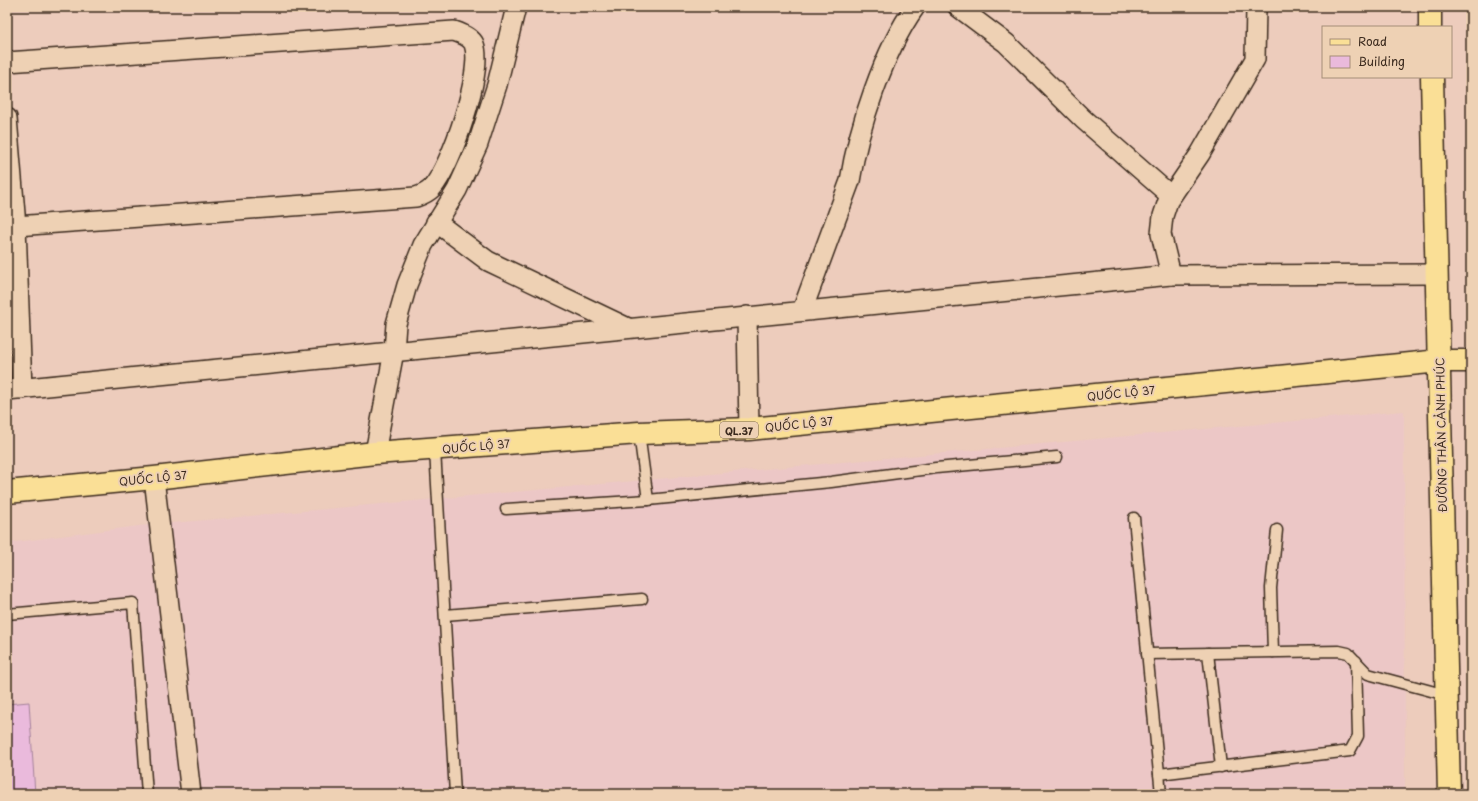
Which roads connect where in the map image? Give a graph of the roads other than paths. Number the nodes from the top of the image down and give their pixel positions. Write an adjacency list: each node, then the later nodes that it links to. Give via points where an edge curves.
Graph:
1 (516, 7): 11 (street, via 497,85 478,144 457,190)
2 (915, 7): 15 (street, via 894,42 876,87 853,159 850,181)
3 (958, 7): 10 (street, via 1011,48 1083,119)
4 (1256, 7): 10 (street, via 1255,59 1200,154)
5 (1430, 7): 6 (main road)
6 (1430, 26)
7 (7, 62): 12 (street, via 454,31 464,35 473,44 475,57 473,87 454,146 432,188 416,197)
8 (1432, 78): 13 (main road, ĐƯỜNG THÂN CẢNH PHÚC)
9 (7, 118): 12 (street)
10 (1171, 196): 14 (street, via 1163,216 1161,234)
11 (436, 222): 17 (street, via 488,261); 18 (street, via 412,270 396,324)
12 (16, 226): 21 (street)
13 (1437, 274): 14 (street); 19 (main road, ĐƯỜNG THÂN CẢNH PHÚC)
14 (1171, 275): 15 (street)
15 (802, 311): 16 (street)
16 (747, 316): 17 (street); 22 (street)
17 (628, 328): 18 (street)
18 (394, 351): 21 (street); 25 (street)
19 (1440, 361): 20 (main road, QUỐC LỘ 37 / QL.37); 22 (main road, QUỐC LỘ 37 / QL.37); 40 (main road, ĐƯỜNG THÂN CẢNH PHÚC)
20 (1471, 361)
21 (14, 390)
22 (749, 429): 23 (main road, QUỐC LỘ 37 / QL.37)
23 (639, 433): 24 (main road, QUỐC LỘ 37 / QL.37); 29 (lane)
24 (435, 450): 25 (main road, QUỐC LỘ 37 / QL.37); 35 (lane)
25 (375, 453): 27 (main road, QUỐC LỘ 37 / QL.37)
26 (1057, 457): 29 (lane)
27 (154, 478): 28 (main road, QUỐC LỘ 37 / QL.37); 44 (street)
28 (7, 492)
29 (648, 500): 30 (lane)
30 (506, 509)
31 (1134, 518): 38 (lane)
32 (1277, 530): 36 (lane, via 1271,588)
33 (642, 599): 35 (lane)
34 (7, 614): 43 (lane, via 132,603)
35 (445, 615): 45 (lane)
36 (1273, 652): 37 (lane); 39 (lane, via 1339,650 1348,653)
37 (1208, 653): 38 (lane); 41 (lane)
38 (1147, 654): 42 (lane)
39 (1356, 661): 40 (lane, via 1368,674); 41 (lane, via 1358,736 1350,751)
40 (1446, 695): 47 (main road, ĐƯỜNG THÂN CẢNH PHÚC)
41 (1221, 767): 42 (lane)
42 (1159, 774): 46 (lane)
43 (147, 794)
44 (191, 794)
45 (455, 794)
46 (1161, 794)
47 (1449, 794)

